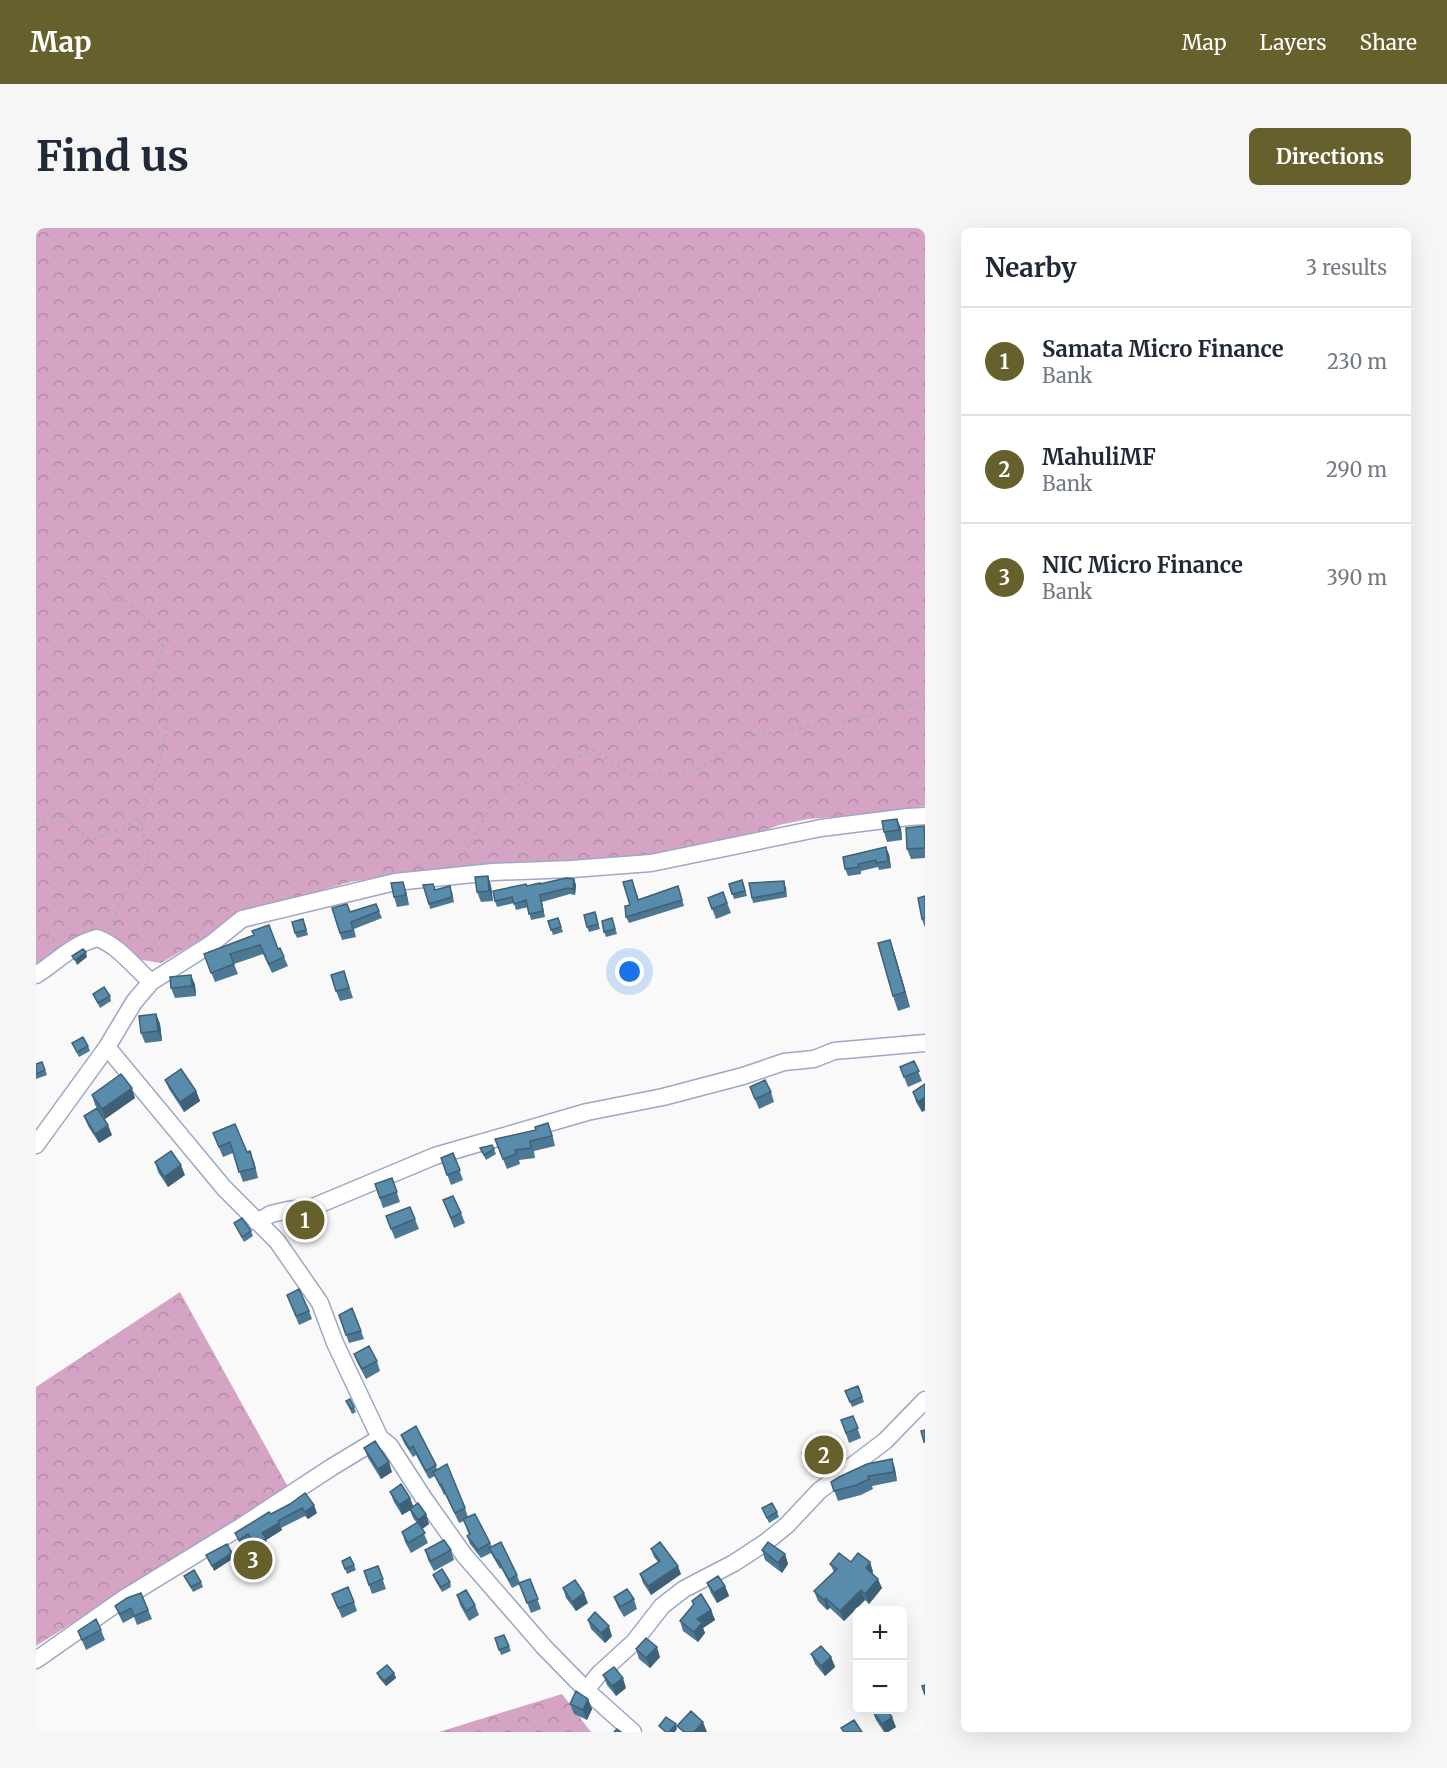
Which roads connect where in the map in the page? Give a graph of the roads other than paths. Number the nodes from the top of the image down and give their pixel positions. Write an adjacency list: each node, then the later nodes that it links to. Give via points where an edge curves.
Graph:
1 (925, 816): 3 (street, via 821,828 651,863 395,882 242,919)
2 (36, 975): 3 (street, via 66,951 97,938 115,946)
3 (151, 982): 5 (street)
4 (925, 1043): 7 (street, via 834,1051 663,1097 587,1112 435,1156 313,1207 271,1214)
5 (107, 1047): 6 (street); 7 (street)
6 (36, 1145)
7 (257, 1222): 9 (street, via 277,1241 320,1303)
8 (925, 1400): 11 (street, via 885,1441 819,1491 766,1542 662,1606 634,1642)
9 (380, 1438): 10 (street, via 123,1599); 11 (street, via 390,1446 464,1555)
10 (36, 1660)
11 (586, 1690): 12 (street)
12 (633, 1732)

